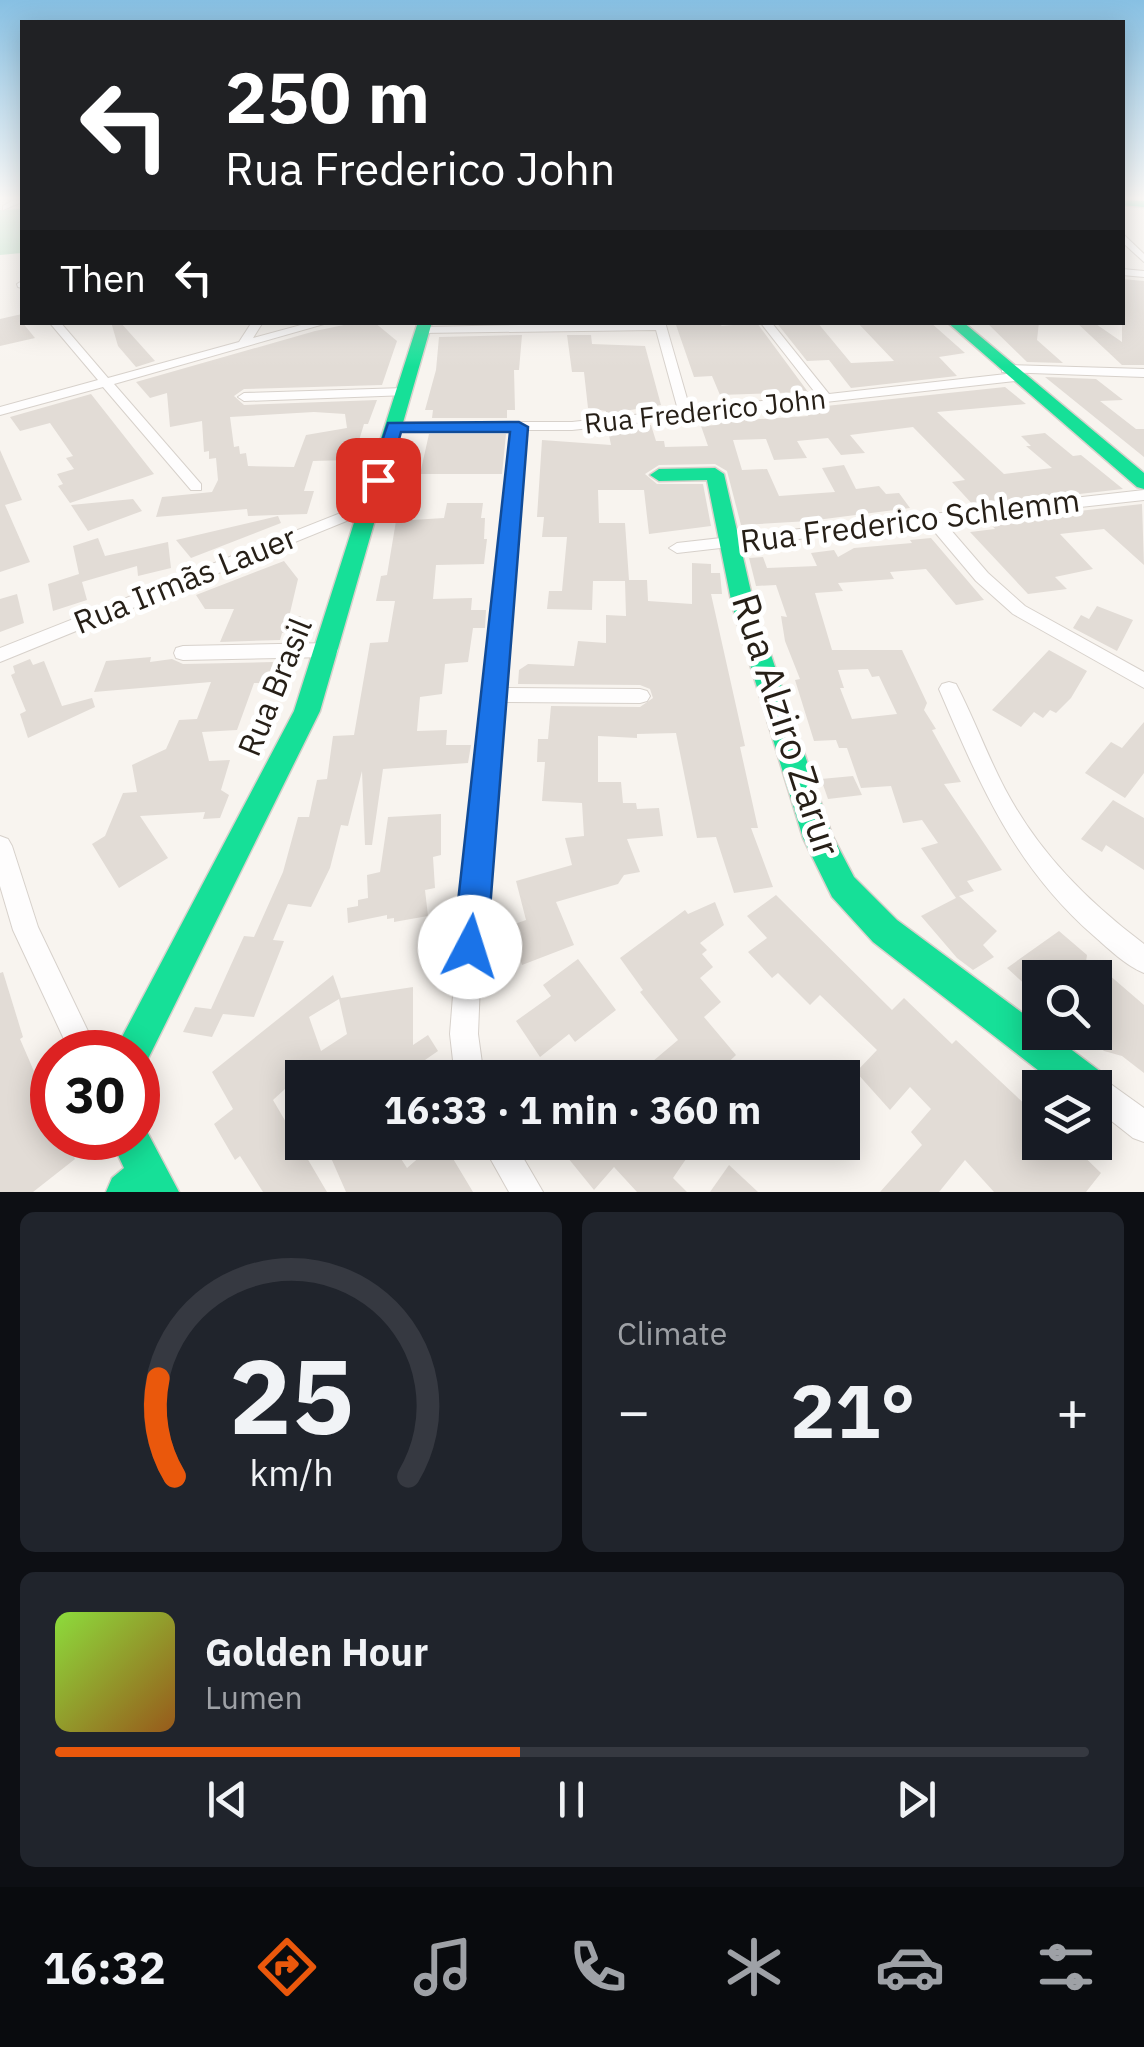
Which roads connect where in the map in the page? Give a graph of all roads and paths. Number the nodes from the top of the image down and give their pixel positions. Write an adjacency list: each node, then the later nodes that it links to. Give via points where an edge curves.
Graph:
1 (57, 325): 11 (street)
2 (256, 325): 8 (street)
3 (315, 325): 8 (street)
4 (660, 325): 7 (street); 16 (street)
5 (767, 325): 14 (street)
6 (957, 325): 9 (street)
7 (424, 326): 12 (street, Rua Brasil)
8 (243, 345): 11 (street)
9 (1011, 373): 10 (street, Rua Frederico John); 14 (street, Rua Frederico John); 20 (street)
10 (1144, 373)
11 (106, 382): 15 (street); 21 (street)
12 (404, 392): 13 (street); 17 (street, Rua Brasil)
13 (244, 396)
14 (825, 398): 16 (street, Rua Frederico John)
15 (0, 411)
16 (684, 414): 18 (street, Rua Frederico John)
17 (394, 426): 18 (street, Rua Frederico John); 23 (street, Rua Brasil)
18 (519, 427): 32 (street)
19 (659, 475): 25 (street, Rua Alziro Zarur, via 714,474)
20 (1144, 483)
21 (196, 487)
22 (1144, 494): 24 (street, Rua Frederico Schlemm)
23 (371, 506): 27 (street, Rua Brasil); 29 (street, Rua Irmãs Lauer)
24 (932, 519): 25 (street, Rua Frederico Schlemm); 30 (street, via 1019,610)
25 (730, 542): 26 (street, Rua Frederico Schlemm); 39 (street, Rua Alziro Zarur, via 818,838 843,887 885,930)
26 (676, 548)
27 (328, 650): 28 (street); 37 (street, Rua Brasil, via 290,749)
28 (182, 653)
29 (0, 655)
30 (1144, 681)
31 (949, 690): 35 (street, via 993,788 1038,862)
32 (492, 695): 33 (street); 38 (street, via 465,1017)
33 (640, 696)
34 (0, 846): 36 (street, via 26,930)
35 (1144, 960)
36 (74, 1030)
37 (143, 1030)
38 (469, 1060)
39 (1068, 1070)
40 (1112, 1103): 41 (street, Rua Alziro Zarur)
41 (1144, 1127)
42 (141, 1160): 44 (street)
43 (507, 1160): 46 (street)
44 (154, 1183): 45 (street)
45 (126, 1192)
46 (527, 1192)

